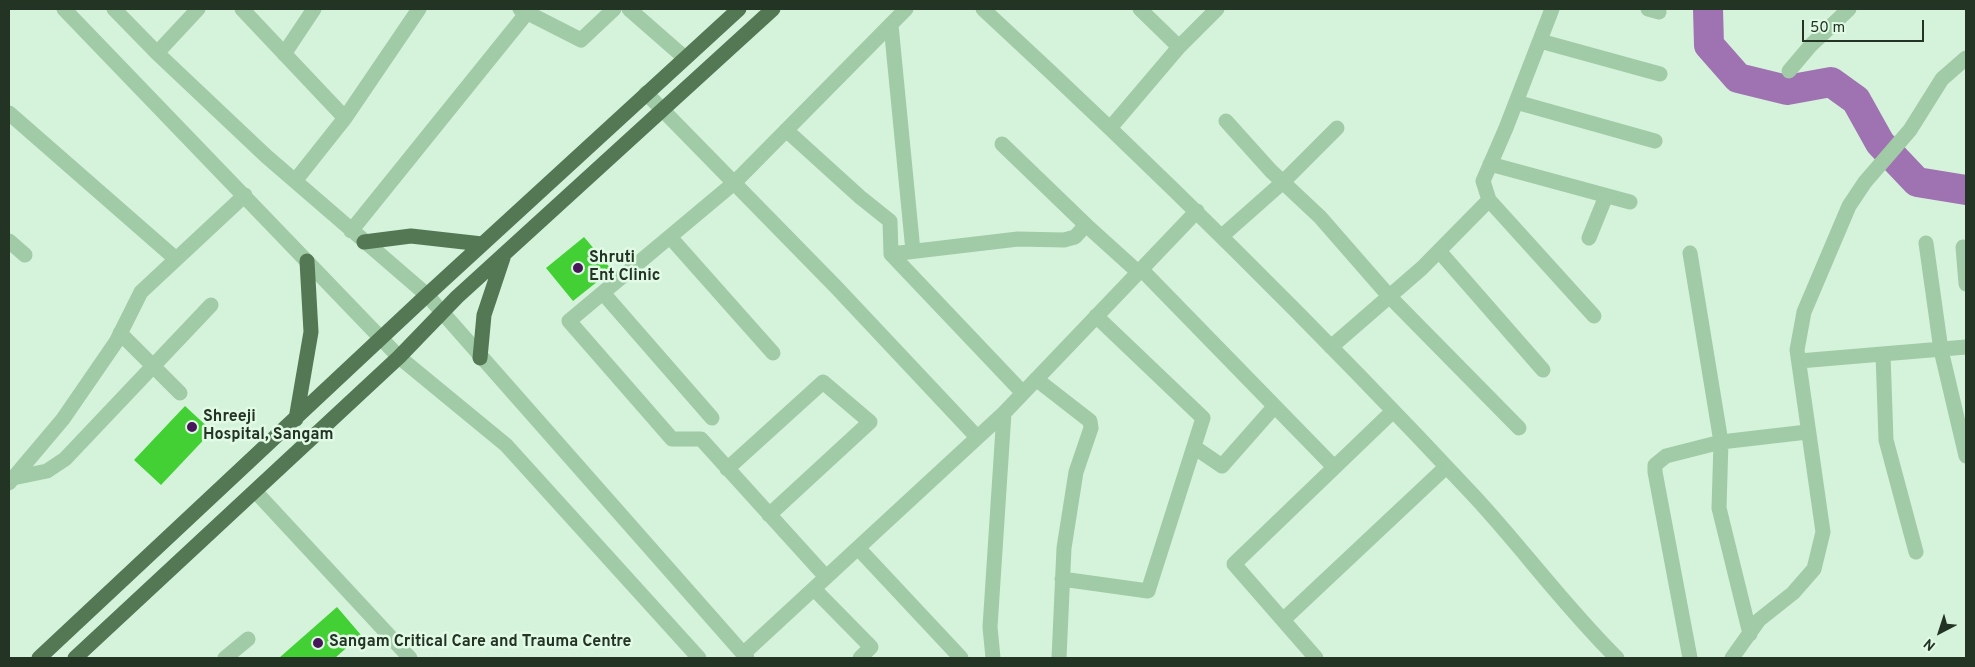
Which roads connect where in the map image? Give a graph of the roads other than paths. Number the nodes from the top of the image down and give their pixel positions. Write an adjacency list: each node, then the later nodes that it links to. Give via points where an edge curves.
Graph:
1 (64, 9): 42 (street)
2 (114, 9): 21 (street)
3 (198, 9): 21 (street)
4 (242, 9): 22 (street)
5 (314, 9): 22 (street)
6 (419, 9): 31 (street)
7 (614, 9): 17 (street, via 582,40)
8 (629, 9): 23 (street)
9 (739, 9): 23 (main road)
10 (773, 9): 29 (main road)
11 (906, 9): 18 (street)
12 (983, 9): 33 (street)
13 (1140, 9): 20 (street)
14 (1217, 9): 20 (street)
15 (1552, 9): 19 (street)
16 (1849, 9): 25 (street, via 1811,45)
17 (525, 10): 48 (street)
18 (891, 24): 35 (street); 57 (street)
19 (1540, 41): 26 (street); 28 (street)
20 (1178, 47): 33 (street)
21 (157, 53): 39 (street)
22 (284, 54): 31 (street)
23 (685, 58): 27 (main road)
24 (1966, 58): 83 (street, via 1942,79 1910,130 1865,182 1849,206 1804,312)
25 (1790, 71)
26 (1660, 74)
27 (646, 93): 29 (street); 55 (main road)
28 (1516, 102): 36 (street); 38 (street)
29 (663, 110): 41 (street); 62 (main road)
30 (9, 113): 63 (street)
31 (345, 118): 39 (street)
32 (1226, 121): 40 (street)
33 (1111, 127): 46 (street)
34 (1337, 128): 40 (street)
35 (786, 130): 41 (street); 60 (street, via 890,220)
36 (1655, 141)
37 (1002, 144): 47 (street)
38 (1490, 164): 43 (street); 44 (street, via 1483,181)
39 (295, 181): 48 (street)
40 (1283, 182): 49 (street); 69 (street, via 1320,217)
41 (734, 183): 50 (street); 96 (street)
42 (245, 195): 63 (street); 64 (street)
43 (1606, 196): 45 (street); 51 (street)
44 (1489, 200): 58 (street); 73 (street)
45 (1630, 202)
46 (1197, 210): 49 (street); 65 (street)
47 (1086, 225): 57 (street, via 1074,238 1064,240 1018,239); 65 (street)
48 (351, 231): 53 (street)
49 (1222, 236): 76 (street)
50 (670, 237): 67 (street); 79 (street)
51 (1588, 238)
52 (9, 241): 61 (street)
53 (364, 242): 55 (main road, via 411,236); 68 (street)
54 (1926, 243): 78 (street)
55 (482, 244): 68 (main road)
56 (1963, 247): 66 (street)
57 (913, 251): 60 (street)
58 (1439, 251): 69 (street); 85 (street)
59 (1690, 253): 97 (street)
60 (891, 254): 88 (street)
61 (25, 255)
62 (503, 258): 71 (main road); 82 (main road, via 484,315)
63 (176, 259): 74 (street, via 141,292)
64 (307, 261): 75 (street); 93 (main road, via 311,332)
65 (1139, 270): 72 (street); 89 (street)
66 (1966, 284)
67 (603, 293): 92 (street); 102 (street, via 570,321 672,439 701,439)
68 (427, 295): 71 (street); 75 (main road)
69 (1390, 296): 76 (street); 94 (street)
70 (211, 305): 84 (street)
71 (443, 313): 81 (main road); 82 (street)
72 (1096, 316): 86 (street); 98 (street, via 1203,418)
73 (1594, 316)
74 (120, 334): 84 (street); 103 (street, via 63,419)
75 (382, 339): 81 (street); 93 (main road)
76 (1332, 347): 90 (street)
77 (1966, 347): 78 (street)
78 (1941, 350): 80 (street); 99 (street)
79 (773, 353)
80 (1883, 354): 83 (street); 107 (street, via 1886,440)
81 (399, 357): 104 (main road); 120 (street, via 506,445)
82 (480, 358): 114 (street)
83 (1799, 361): 95 (street)
84 (153, 366): 87 (street); 103 (street, via 65,459 47,471)
85 (1543, 370)
86 (1036, 379): 88 (street); 109 (street, via 1090,420 1091,428 1076,472)
87 (180, 393)
88 (1023, 393): 91 (street)
89 (1274, 408): 98 (street, via 1222,466); 100 (street)
90 (1393, 411): 100 (street); 101 (street)
91 (1004, 413): 96 (street); 122 (street, via 990,627)
92 (712, 418)
93 (296, 419): 116 (main road)
94 (1519, 428)
95 (1808, 432): 97 (street); 112 (street, via 1823,532 1814,569 1793,593 1760,620)
96 (977, 437): 106 (street)
97 (1721, 442): 112 (street, via 1719,508); 126 (street, via 1666,456 1655,465)
98 (1194, 447): 109 (street, via 1148,591)
99 (1966, 456)
100 (1334, 467): 111 (street, via 1234,564)
101 (1446, 467): 111 (street); 125 (street)
102 (727, 469): 105 (street); 105 (street, via 823,382 870,422)
103 (11, 480)
104 (255, 491): 117 (main road); 119 (street)
105 (769, 515): 108 (street)
106 (858, 548): 108 (street); 121 (street)
107 (1916, 552)
108 (826, 578): 110 (street)
109 (1062, 579): 123 (street)
110 (814, 588): 114 (street); 115 (street, via 871,647)
111 (1283, 620): 124 (street)
112 (1750, 634): 127 (street)
113 (248, 639): 118 (street)
114 (745, 656)
115 (866, 656)
116 (39, 658)
117 (76, 658)
118 (225, 658)
119 (410, 658)
120 (699, 658)
121 (961, 658)
122 (992, 658)
123 (1059, 658)
124 (1316, 658)
125 (1616, 658)
126 (1690, 658)
127 (1732, 658)

